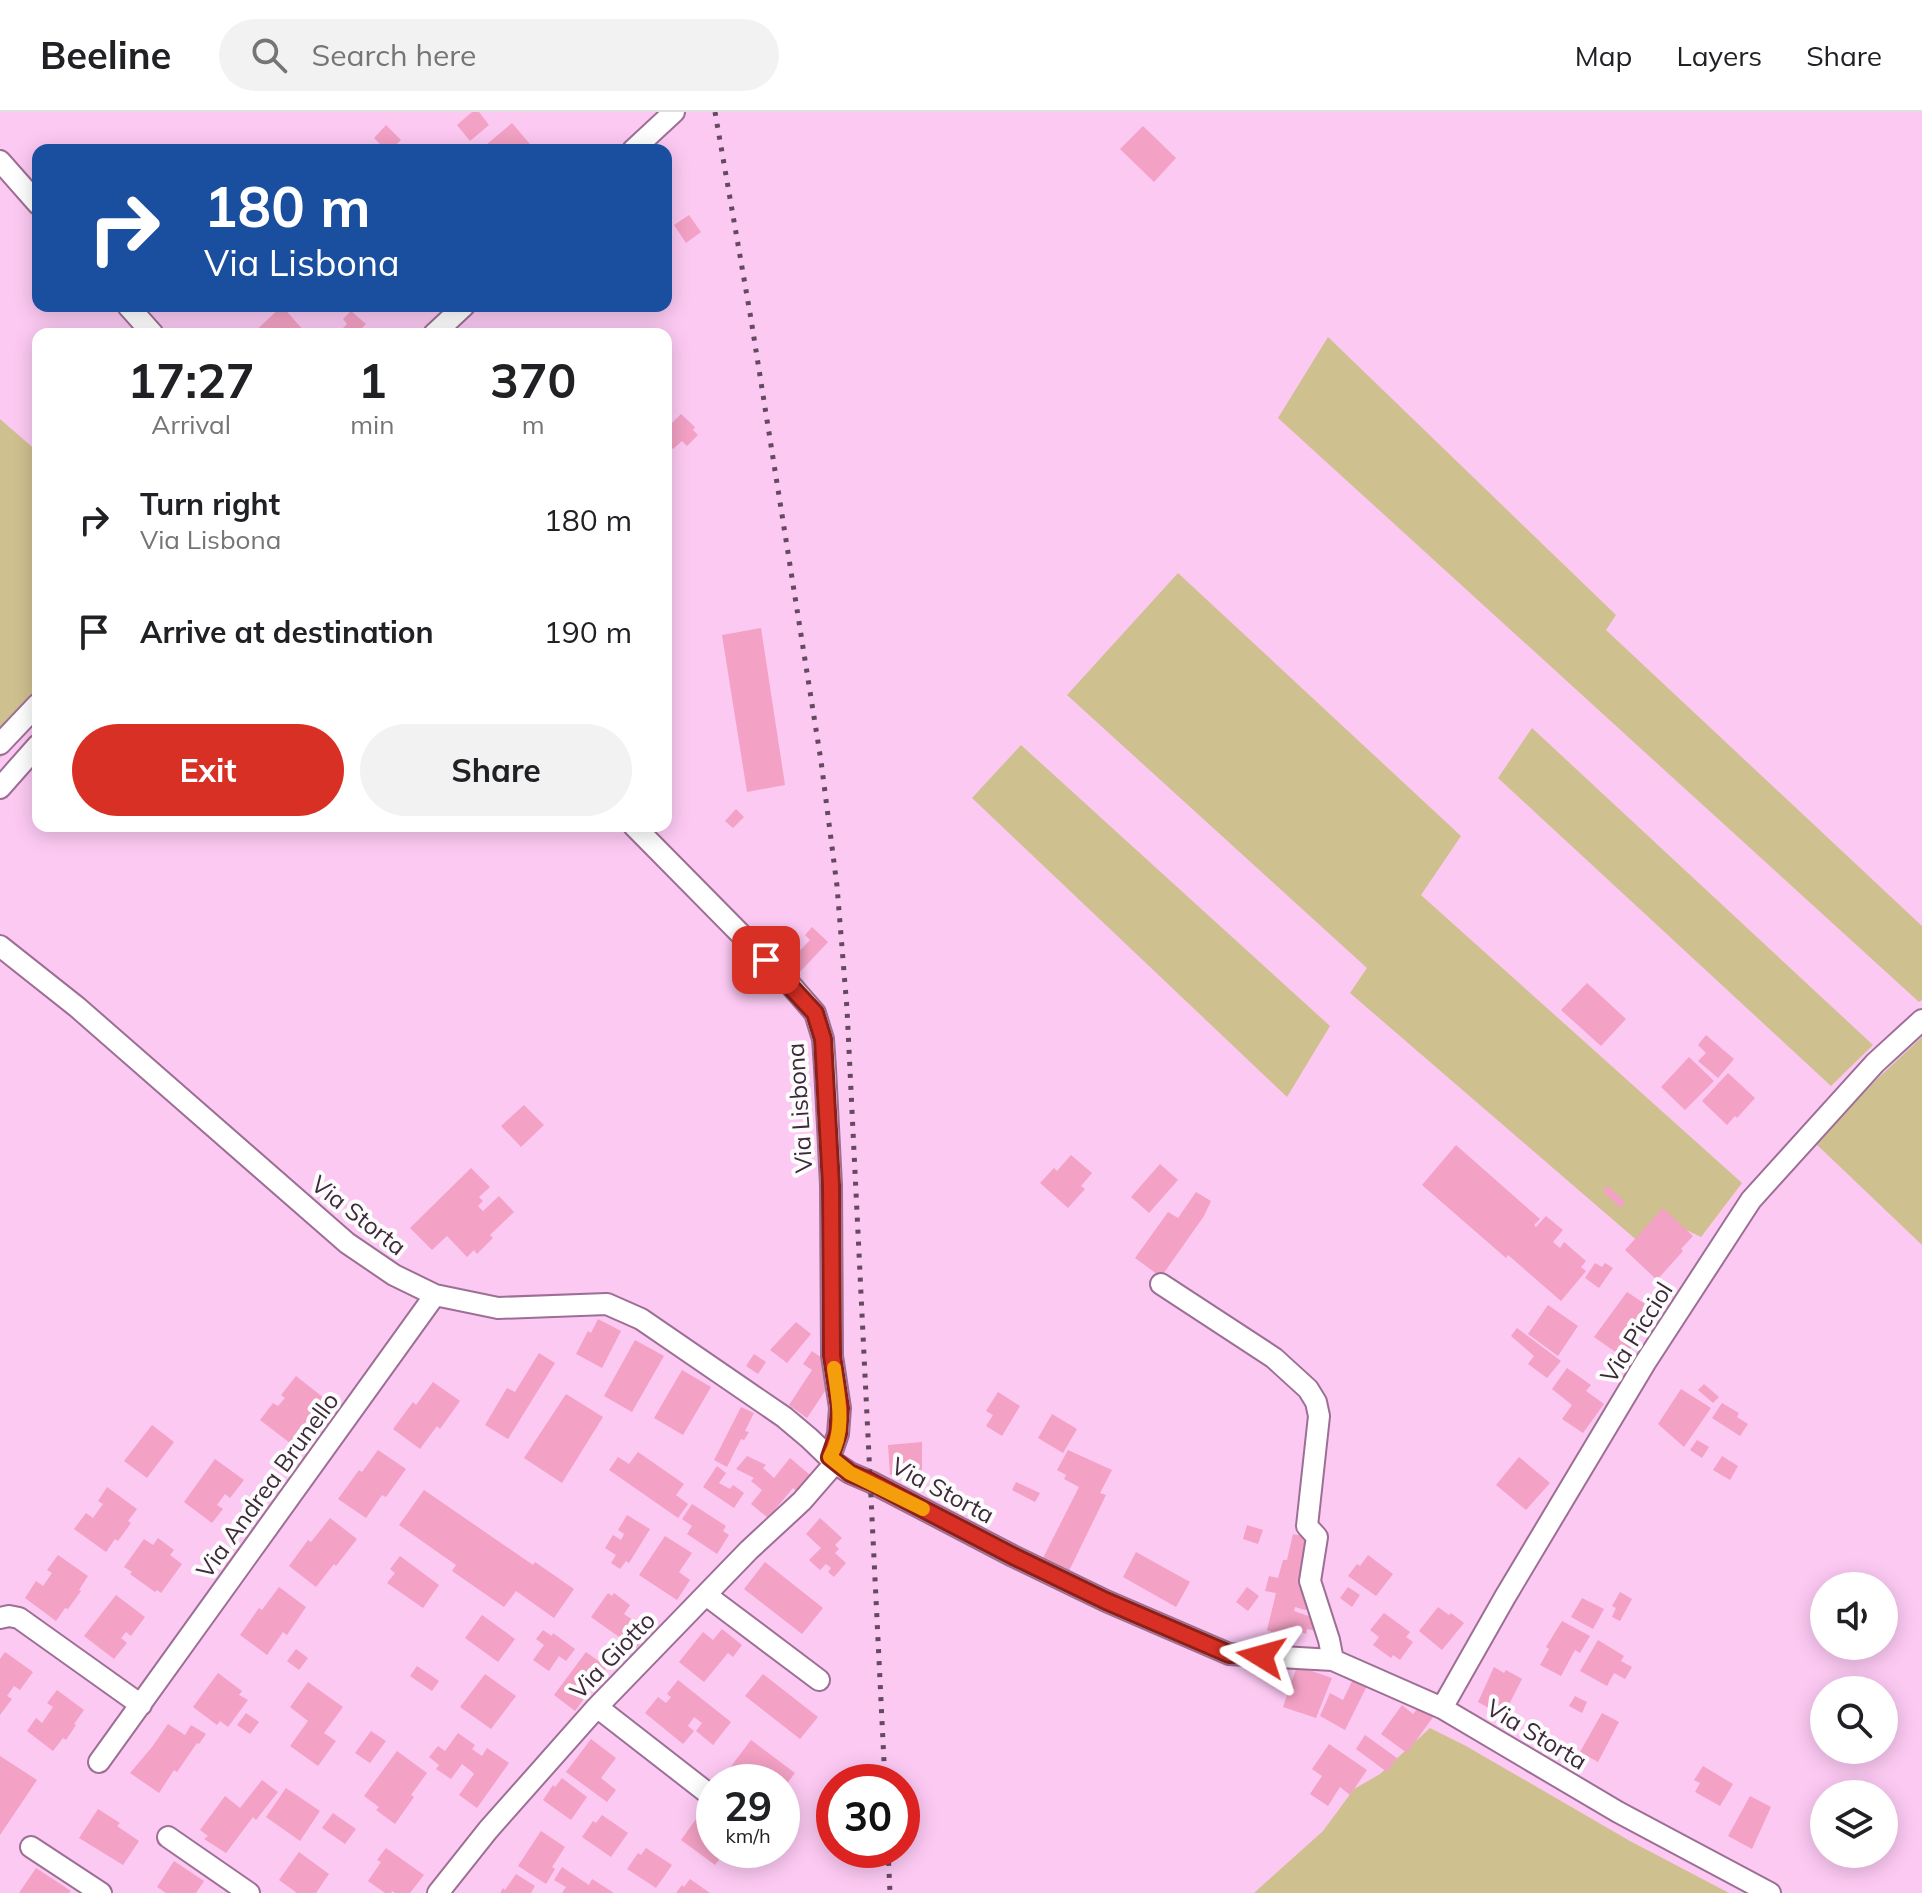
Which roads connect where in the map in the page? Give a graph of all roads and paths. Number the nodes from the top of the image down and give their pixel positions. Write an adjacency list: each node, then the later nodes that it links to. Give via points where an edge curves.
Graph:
1 (674, 112): 2 (street)
2 (639, 144)
3 (0, 161): 4 (street)
4 (32, 197)
5 (133, 312): 7 (street)
6 (458, 312): 8 (street)
7 (148, 328)
8 (440, 328)
9 (32, 710): 10 (street)
10 (0, 744)
11 (32, 752): 12 (street)
12 (0, 788)
13 (640, 832): 18 (street, Via Lisbona, via 788,982 815,1013 823,1039 832,1356 840,1408)
14 (0, 946): 17 (street, Via Storta, via 347,1243)
15 (1922, 1020): 25 (street, Via Picciol, via 1875,1063 1751,1200 1645,1363)
16 (1161, 1284): 21 (street, via 1274,1358 1316,1402 1319,1416 1307,1526 1317,1537 1310,1581)
17 (435, 1295): 18 (street, Via Storta, via 498,1308 607,1304 641,1319 707,1363 784,1417); 23 (street, Via Andrea Brunello)
18 (832, 1460): 19 (street, Via Giotto, via 802,1501); 21 (street, Via Storta, via 1066,1582 1229,1654)
19 (706, 1595): 22 (street); 24 (street, Via Giotto)
20 (0, 1618): 23 (street, via 19,1618)
21 (1333, 1660): 25 (street, Via Storta)
22 (819, 1680)
23 (141, 1705): 26 (street, Via Andrea Brunello)
24 (597, 1707): 27 (street); 32 (street, Via Giotto)
25 (1442, 1708): 33 (street, Via Storta, via 1618,1812)
26 (99, 1762)
27 (696, 1784)
28 (168, 1837): 31 (street)
29 (31, 1847): 30 (street)
30 (101, 1893)
31 (249, 1893)
32 (438, 1893)
33 (1770, 1893)

